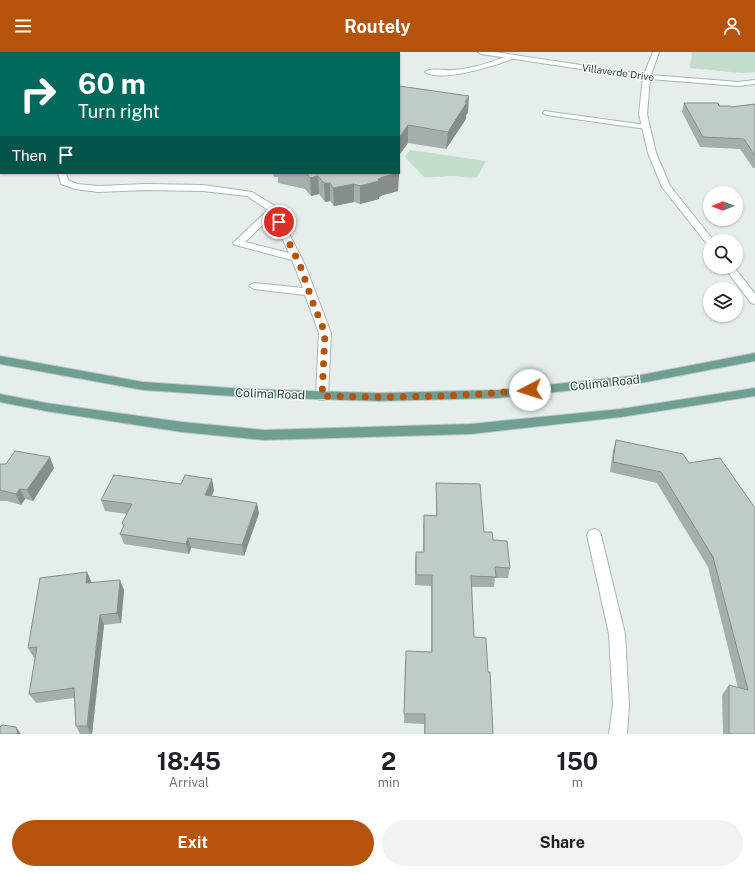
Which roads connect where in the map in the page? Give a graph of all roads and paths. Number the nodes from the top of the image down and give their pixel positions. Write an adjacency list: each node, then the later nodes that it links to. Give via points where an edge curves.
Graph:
1 (481, 52): 3 (street, Villaverde Drive)
2 (656, 52): 5 (street)
3 (512, 57): 4 (street, via 497,64 465,72); 5 (street, Villaverde Drive)
4 (429, 72)
5 (646, 77): 6 (street, Villaverde Drive, via 738,84); 8 (street, via 643,114)
6 (755, 82)
7 (546, 113): 8 (street)
8 (646, 127): 11 (street, via 652,153 666,187)
9 (62, 174): 10 (street, via 64,182 98,189 203,188 248,194)
10 (273, 210): 12 (street); 12 (street, via 238,243)
11 (704, 234)
12 (297, 258): 15 (street)
13 (734, 274): 16 (street)
14 (254, 286): 15 (street)
15 (309, 292): 20 (street, via 325,333)
16 (755, 301)
17 (755, 357): 20 (main road, Colima Road, via 641,379 498,394)
18 (0, 360): 20 (main road, Colima Road, via 143,386)
19 (755, 392): 21 (main road, via 621,414 471,429 264,435 182,427)
20 (322, 396)
21 (0, 398)
22 (594, 535): 23 (street, via 617,634 621,705)
23 (618, 734)

